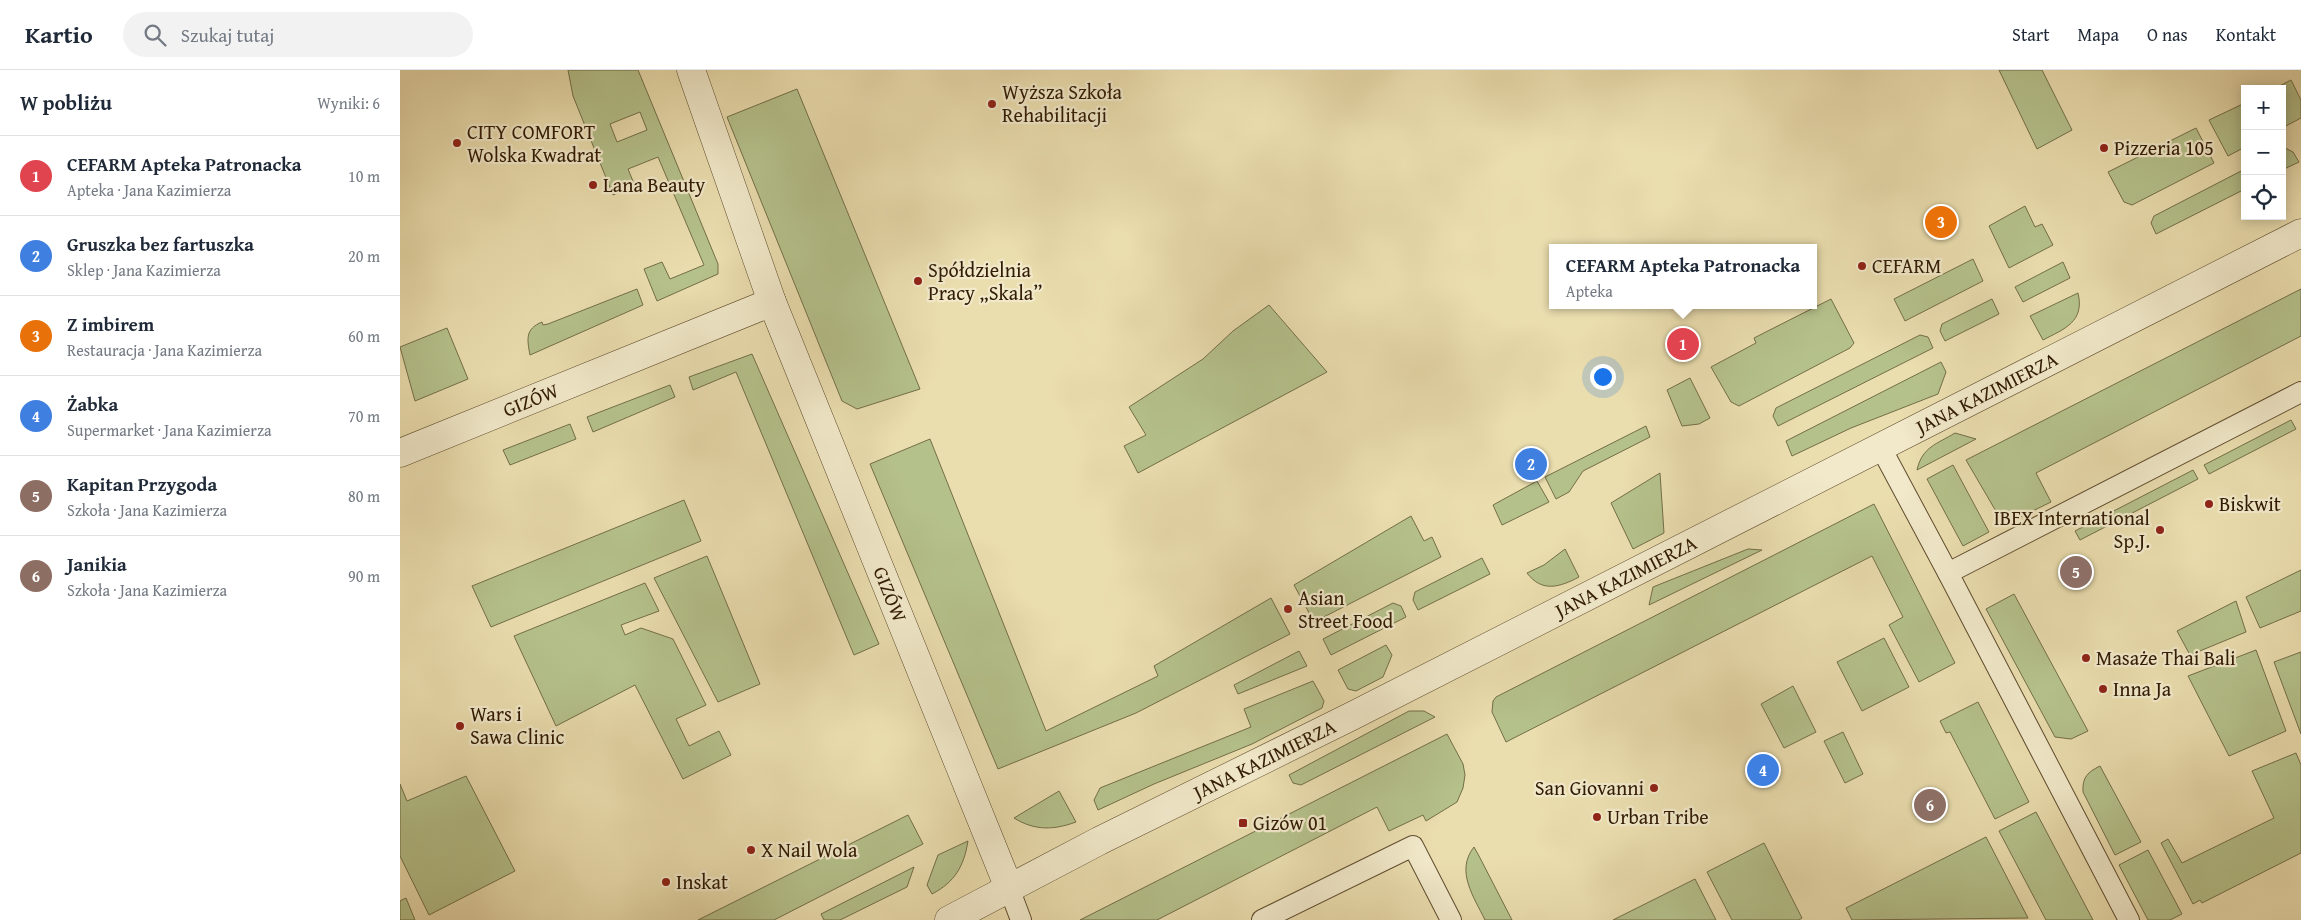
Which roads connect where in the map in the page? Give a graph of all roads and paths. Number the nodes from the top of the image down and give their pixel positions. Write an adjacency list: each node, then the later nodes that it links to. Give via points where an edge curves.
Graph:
1 (691, 70): 3 (street, GIZÓW)
2 (2301, 233): 5 (street, JANA KAZIMIERZA)
3 (772, 302): 6 (street, GIZÓW); 8 (street, GIZÓW)
4 (2301, 392): 7 (lane)
5 (1880, 446): 7 (lane); 8 (street, JANA KAZIMIERZA)
6 (400, 453)
7 (1948, 573): 13 (lane)
8 (1009, 888): 9 (street, JANA KAZIMIERZA); 10 (lane)
9 (949, 920)
10 (1021, 920)
11 (1262, 920): 12 (lane, via 1413,846)
12 (1451, 920)
13 (2128, 920)

